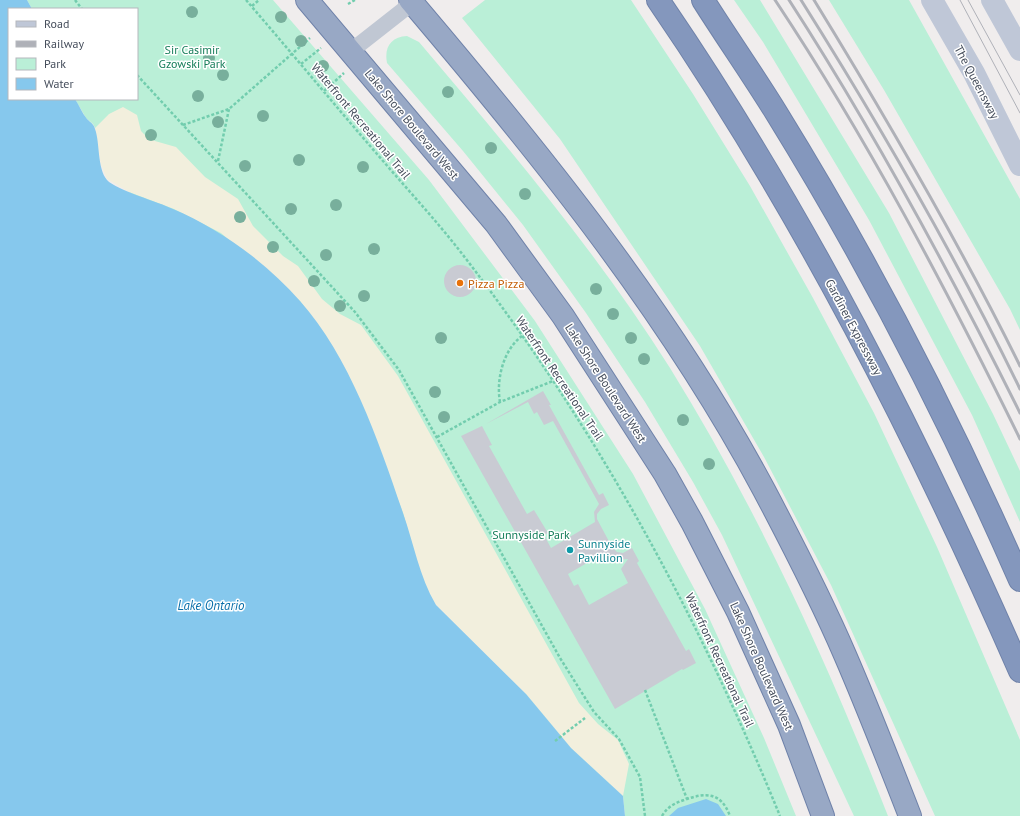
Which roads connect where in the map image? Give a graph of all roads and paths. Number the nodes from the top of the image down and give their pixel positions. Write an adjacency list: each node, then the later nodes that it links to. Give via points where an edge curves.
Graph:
1 (75, 0): 13 (path)
2 (246, 0): 12 (path, Waterfront Recreational Trail)
3 (259, 0): 12 (path)
4 (308, 0): 16 (highway, Lake Shore Boulevard West)
5 (355, 0): 11 (path)
6 (658, 0): 28 (highway, Gardiner Expressway, via 756,153 862,339 972,562)
7 (702, 0): 27 (highway, via 777,114 893,317 952,433)
8 (932, 0): 22 (main road, The Queensway, via 974,73)
9 (992, 0): 15 (main road)
10 (413, 1): 16 (street); 38 (highway, via 569,196 662,324 704,388 763,488 844,653)
11 (348, 4)
12 (252, 6): 17 (path, Waterfront Recreational Trail)
13 (81, 8)
14 (310, 38): 17 (path)
15 (1020, 50)
16 (351, 51): 37 (highway, Lake Shore Boulevard West, via 496,224 563,316 661,468 738,612 788,725)
17 (292, 54): 19 (path); 23 (path, Waterfront Recreational Trail, via 435,221)
18 (138, 76): 20 (path)
19 (229, 108): 20 (path); 21 (path)
20 (182, 125): 21 (path)
21 (218, 161): 26 (path, via 356,312 399,370)
22 (1020, 165)
23 (522, 336): 24 (path, Waterfront Recreational Trail); 25 (path, via 515,341 502,368 498,383)
24 (553, 381): 25 (path); 36 (path, Waterfront Recreational Trail, via 626,496 656,550 727,693)
25 (500, 402): 26 (path)
26 (437, 437): 33 (path, via 560,658 594,712 619,739 640,777)
27 (1020, 580)
28 (1020, 671)
29 (645, 690): 32 (path)
30 (585, 718): 31 (path)
31 (555, 741)
32 (687, 799): 34 (path, via 668,808); 35 (path, via 699,794 716,797 728,808)
33 (645, 816)
34 (662, 816)
35 (730, 816)
36 (780, 816)
37 (823, 816)
38 (910, 816)

